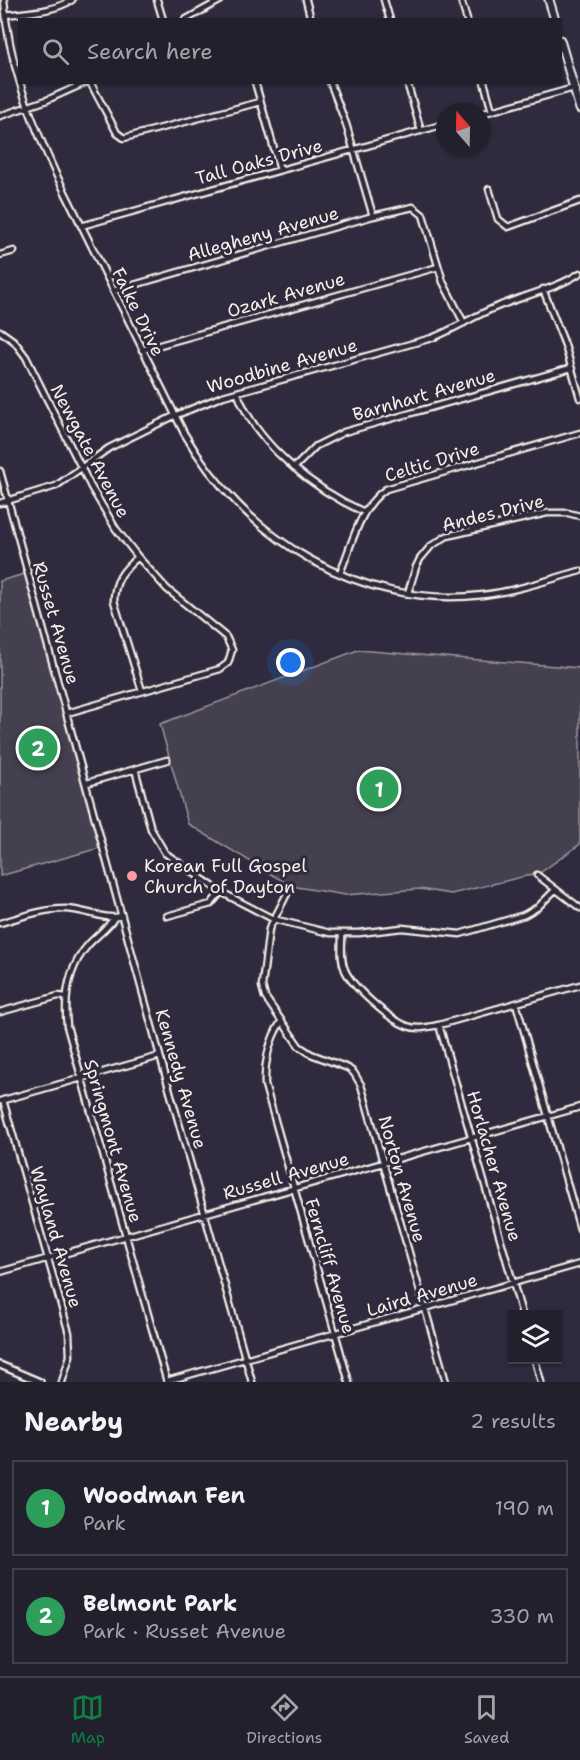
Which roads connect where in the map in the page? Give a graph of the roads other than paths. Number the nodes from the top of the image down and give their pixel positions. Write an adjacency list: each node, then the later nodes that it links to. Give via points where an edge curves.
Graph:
1 (4, 0): 9 (street, Falke Drive)
2 (72, 0): 9 (street, via 43,10)
3 (157, 0): 10 (street)
4 (221, 0): 11 (street)
5 (306, 0): 12 (street)
6 (384, 0): 13 (street)
7 (461, 0): 14 (street)
8 (549, 0): 15 (main road)
9 (6, 15): 17 (street, Falke Drive)
10 (162, 18)
11 (189, 18)
12 (310, 18)
13 (389, 18)
14 (466, 18)
15 (554, 18)
16 (562, 44): 25 (main road)
17 (18, 74)
18 (21, 84): 27 (street, Falke Drive)
19 (84, 84): 27 (street)
20 (90, 84): 26 (street, via 117,133 124,138)
21 (256, 84): 26 (street)
22 (331, 84): 33 (street)
23 (408, 84): 32 (street)
24 (485, 84): 29 (street)
25 (574, 88): 28 (main road); 29 (street)
26 (260, 102): 34 (street)
27 (27, 107): 30 (street); 38 (street, Falke Drive)
28 (580, 109)
29 (492, 111)
30 (0, 116)
31 (436, 127): 32 (street, Tall Oaks Drive)
32 (421, 131): 33 (street, Tall Oaks Drive)
33 (354, 150): 34 (street, Tall Oaks Drive); 37 (street)
34 (280, 170): 38 (street, Tall Oaks Drive)
35 (489, 189): 36 (street, via 498,219 508,227)
36 (580, 201)
37 (373, 216): 41 (street, Allegheny Avenue, via 417,208 423,215); 44 (street, Allegheny Avenue)
38 (81, 225): 44 (street, Falke Drive)
39 (14, 251): 40 (street)
40 (0, 255)
41 (438, 267): 45 (street); 47 (street, Ozark Avenue)
42 (580, 273): 43 (street, Woodbine Avenue)
43 (543, 289): 45 (street, Woodbine Avenue); 48 (street)
44 (113, 291): 47 (street, Falke Drive)
45 (464, 323): 49 (street, Woodbine Avenue, via 432,338)
46 (0, 331): 53 (street, Newgate Avenue, via 26,357)
47 (142, 350): 51 (street, Falke Drive)
48 (571, 368): 50 (street); 54 (street, Barnhart Avenue, via 340,433 316,446)
49 (237, 392): 51 (street, Woodbine Avenue); 54 (street, via 259,430)
50 (580, 398)
51 (174, 416): 53 (street, Woodbine Avenue, via 109,448); 62 (street, Falke Drive, via 200,460 239,507 284,544)
52 (580, 433): 58 (street, Celtic Drive, via 395,486 377,495)
53 (80, 468): 56 (street, Woodbine Avenue, via 56,486); 60 (street, Newgate Avenue)
54 (294, 468): 58 (street, via 318,487)
55 (0, 471): 56 (street, Russet Avenue)
56 (8, 501): 57 (street, Woodbine Avenue); 65 (street, Russet Avenue)
57 (0, 504)
58 (364, 512): 62 (street, Celtic Drive)
59 (580, 516): 63 (street, Andes Drive, via 547,513 447,536 431,546 420,560)
60 (138, 557): 64 (street, via 117,580 114,601); 64 (street, Newgate Avenue, via 231,645 231,658 220,669)
61 (580, 570): 63 (street, Falke Drive, via 482,595)
62 (340, 573): 63 (street, Falke Drive)
63 (408, 593)
64 (142, 691): 65 (street)
65 (67, 713): 68 (street, Russet Avenue)
66 (167, 760): 67 (street)
67 (135, 769): 68 (street); 72 (street, via 159,846 172,860)
68 (87, 783): 74 (street, Kennedy Avenue)
69 (537, 875): 71 (street)
70 (291, 886): 77 (street)
71 (555, 890): 73 (street); 79 (street, via 531,912 470,932 452,934 402,928)
72 (221, 892): 75 (street, via 211,904); 77 (street)
73 (580, 908)
74 (122, 916): 76 (street); 86 (street, Kennedy Avenue)
75 (167, 916)
76 (114, 918): 78 (street, via 79,909 58,909); 81 (street, Springmont Avenue, via 80,956)
77 (273, 919): 79 (street); 84 (street, via 262,986)
78 (0, 923)
79 (342, 933): 85 (street, via 343,966 355,986 405,1025)
80 (580, 985): 82 (street)
81 (66, 997): 83 (street); 87 (street, Springmont Avenue, via 67,1026)
82 (516, 1003): 85 (street); 90 (street)
83 (0, 1012)
84 (280, 1022): 92 (street, Norton Avenue, via 304,1051 348,1068 358,1078); 93 (street, Ferncliff Avenue, via 267,1057 265,1085)
85 (439, 1025): 91 (street, Horlacher Avenue)
86 (160, 1056): 87 (street); 94 (street, Kennedy Avenue)
87 (81, 1078): 88 (street); 96 (street, Springmont Avenue)
88 (2, 1100): 97 (street, Wayland Avenue)
89 (580, 1107): 90 (street, Russell Avenue)
90 (548, 1116): 91 (street, Russell Avenue); 95 (street)
91 (472, 1138): 92 (street, Russell Avenue); 100 (street, Horlacher Avenue)
92 (383, 1163): 93 (street, Russell Avenue); 101 (street, Norton Avenue)
93 (294, 1188): 94 (street, Russell Avenue); 103 (street, Ferncliff Avenue)
94 (204, 1214): 96 (street, Russell Avenue); 104 (street, Kennedy Avenue)
95 (580, 1229)
96 (126, 1236): 97 (street, Russell Avenue); 109 (street, Springmont Avenue)
97 (49, 1258): 99 (street, Russell Avenue); 108 (street, Wayland Avenue, via 70,1340)
98 (580, 1264): 100 (street, Laird Avenue)
99 (0, 1272)
100 (513, 1283): 101 (street, Laird Avenue); 102 (street, Horlacher Avenue)
101 (425, 1308): 103 (street, Laird Avenue); 112 (street, Norton Avenue)
102 (521, 1310)
103 (336, 1334): 104 (street, Laird Avenue); 111 (street, Ferncliff Avenue)
104 (245, 1359): 109 (street, Laird Avenue); 110 (street, Kennedy Avenue)
105 (537, 1364): 113 (street)
106 (0, 1365): 107 (street)
107 (40, 1382)
108 (62, 1382)
109 (167, 1382)
110 (252, 1382)
111 (350, 1382)
112 (446, 1382)
113 (542, 1382)

